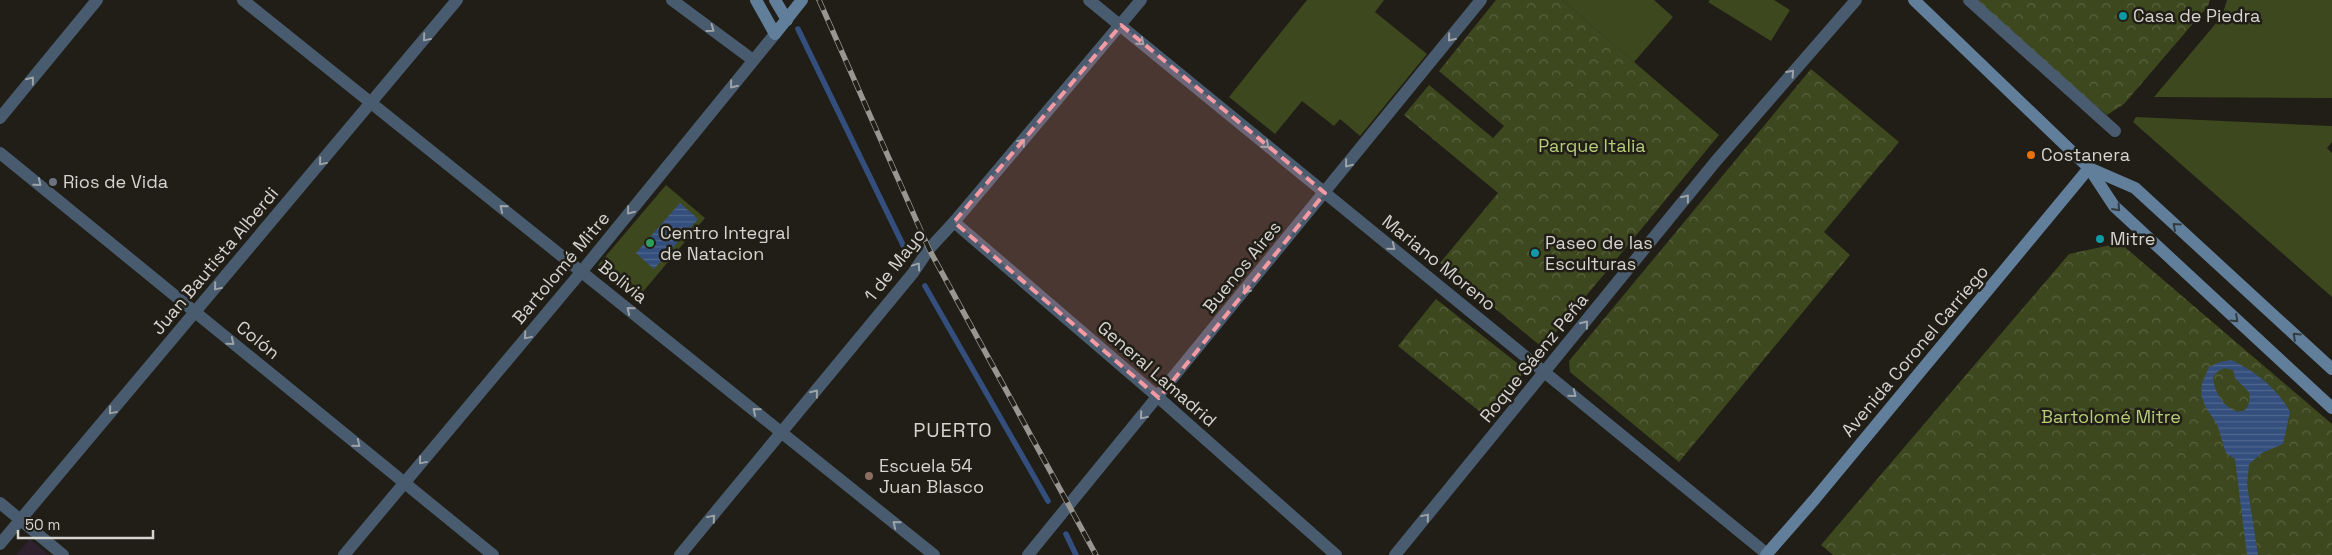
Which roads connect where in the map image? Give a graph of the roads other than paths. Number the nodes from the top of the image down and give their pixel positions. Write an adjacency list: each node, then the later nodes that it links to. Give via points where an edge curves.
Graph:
1 (97, 0): 19 (street, one-way to 1)
2 (242, 0): 18 (street, Bolivia)
3 (457, 0): 18 (street, Juan Bautista Alberdi, one-way to 18)
4 (672, 0): 17 (street, one-way to 17)
5 (756, 0): 16 (street)
6 (775, 0): 14 (street)
7 (802, 0): 14 (street, Bartolomé Mitre)
8 (1089, 0): 15 (street, Mariano Moreno)
9 (1140, 0): 15 (street, 1 de Mayo)
10 (1481, 0): 23 (street, Buenos Aires, one-way to 23)
11 (1856, 0): 28 (street, Roque Sáenz Peña, one-way to 11, via 1716,161)
12 (1914, 0): 22 (street)
13 (1970, 0): 20 (street)
14 (787, 20): 16 (street, Bartolomé Mitre)
15 (1121, 25): 23 (street, Mariano Moreno, one-way to 23); 24 (street, 1 de Mayo, one-way to 15)
16 (776, 34): 17 (street, Bartolomé Mitre)
17 (753, 60): 25 (street, Bartolomé Mitre, one-way to 25)
18 (371, 103): 25 (street, Bolivia, one-way to 18); 26 (street, Juan Bautista Alberdi, one-way to 26)
19 (0, 118)
20 (2115, 131)
21 (0, 153): 26 (street, Colón, one-way to 26)
22 (2089, 168): 27 (street, one-way to 22, via 2135,188); 30 (street, one-way to 30, via 2114,206); 36 (street, Avenida Coronel Carriego)
23 (1324, 193): 28 (street, Mariano Moreno, one-way to 28); 29 (street, Buenos Aires, one-way to 29)
24 (954, 222): 29 (street, General Lamadrid); 31 (street, 1 de Mayo, one-way to 24)
25 (582, 271): 31 (street, Bolivia, one-way to 25); 32 (street, Bartolomé Mitre, one-way to 32)
26 (195, 312): 32 (street, Colón, one-way to 32); 34 (street, Juan Bautista Alberdi, one-way to 34)
27 (2332, 369)
28 (1546, 372): 36 (street, Mariano Moreno, one-way to 36); 44 (street, Roque Sáenz Peña, one-way to 28)
29 (1159, 398): 42 (street, Buenos Aires, one-way to 42); 43 (street, General Lamadrid)
30 (2332, 408)
31 (783, 433): 40 (street, 1 de Mayo, one-way to 31); 41 (street, Bolivia, one-way to 31)
32 (404, 482): 38 (street, Bartolomé Mitre); 39 (street, Colón)
33 (0, 503): 34 (street)
34 (20, 520): 35 (street, Juan Bautista Alberdi); 37 (street)
35 (0, 544)
36 (1766, 554)
37 (62, 555)
38 (344, 555)
39 (493, 555)
40 (680, 555)
41 (934, 555)
42 (1028, 555)
43 (1336, 555)
44 (1395, 555)

